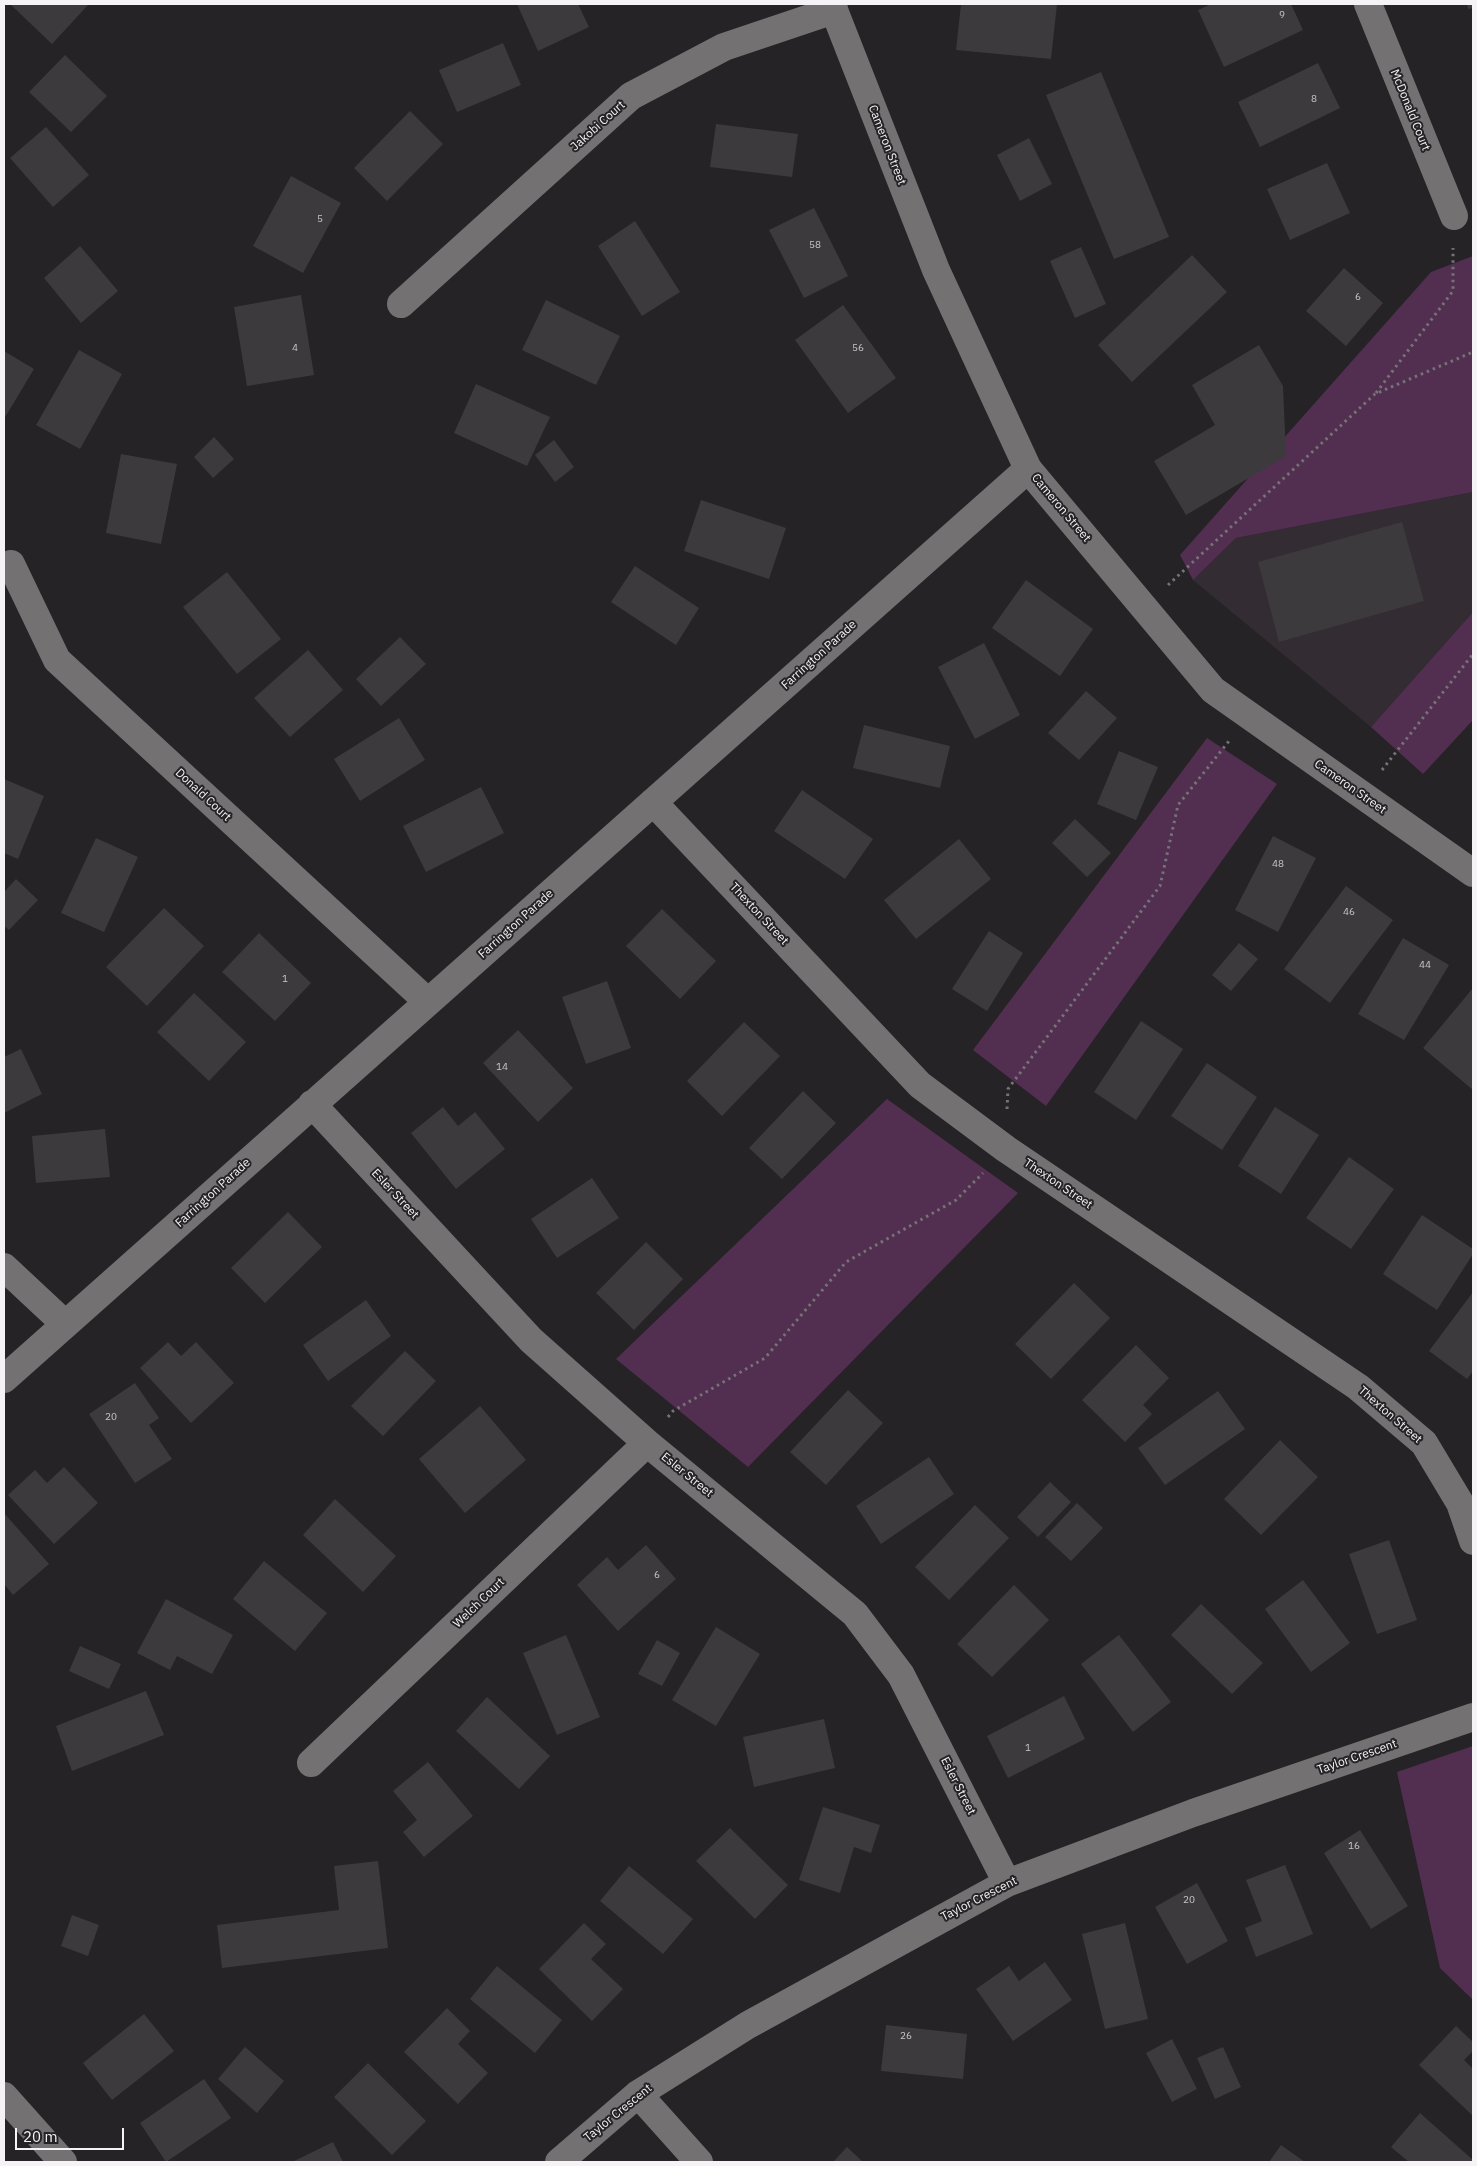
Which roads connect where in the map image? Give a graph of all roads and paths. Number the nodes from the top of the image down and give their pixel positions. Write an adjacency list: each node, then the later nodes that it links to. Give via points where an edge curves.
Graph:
1 (1368, 4): 3 (street, McDonald Court)
2 (834, 7): 4 (street, Jakobi Court, via 724,47 631,96); 7 (street, Cameron Street, via 936,270)
3 (1454, 216): 6 (path, via 1453,291)
4 (401, 304)
5 (1473, 352): 6 (path)
6 (1375, 394): 9 (path)
7 (1028, 469): 9 (street, Cameron Street); 13 (street, Farrington Parade)
8 (11, 564): 15 (street, Donald Court, via 57,660)
9 (1144, 608): 11 (street, Cameron Street, via 1213,690)
10 (1473, 654): 12 (path)
11 (1248, 715): 12 (street, Cameron Street); 17 (path, via 1178,805 1160,886 1008,1089)
12 (1362, 796): 14 (street, Cameron Street)
13 (653, 802): 15 (street, Farrington Parade); 17 (street, Thexton Street, via 920,1085)
14 (1473, 873)
15 (428, 1002): 16 (street, Farrington Parade)
16 (312, 1104): 19 (street, Farrington Parade); 21 (street, Esler Street, via 531,1340)
17 (1006, 1149): 21 (path, via 956,1200 846,1262 766,1358 673,1411); 22 (street, Thexton Street, via 1358,1387 1424,1443 1460,1503)
18 (4, 1267): 19 (street)
19 (65, 1324): 20 (street, Farrington Parade)
20 (4, 1379)
21 (647, 1442): 24 (street, Welch Court); 25 (street, Esler Street, via 855,1614 900,1674)
22 (1473, 1540)
23 (1473, 1717): 25 (street, Taylor Crescent, via 1193,1813)
24 (311, 1763)
25 (1007, 1883): 26 (street, Taylor Crescent, via 748,2025)
26 (638, 2094): 29 (street, Taylor Crescent); 30 (street)
27 (4, 2096): 28 (street)
28 (63, 2162)
29 (559, 2162)
30 (699, 2162)

